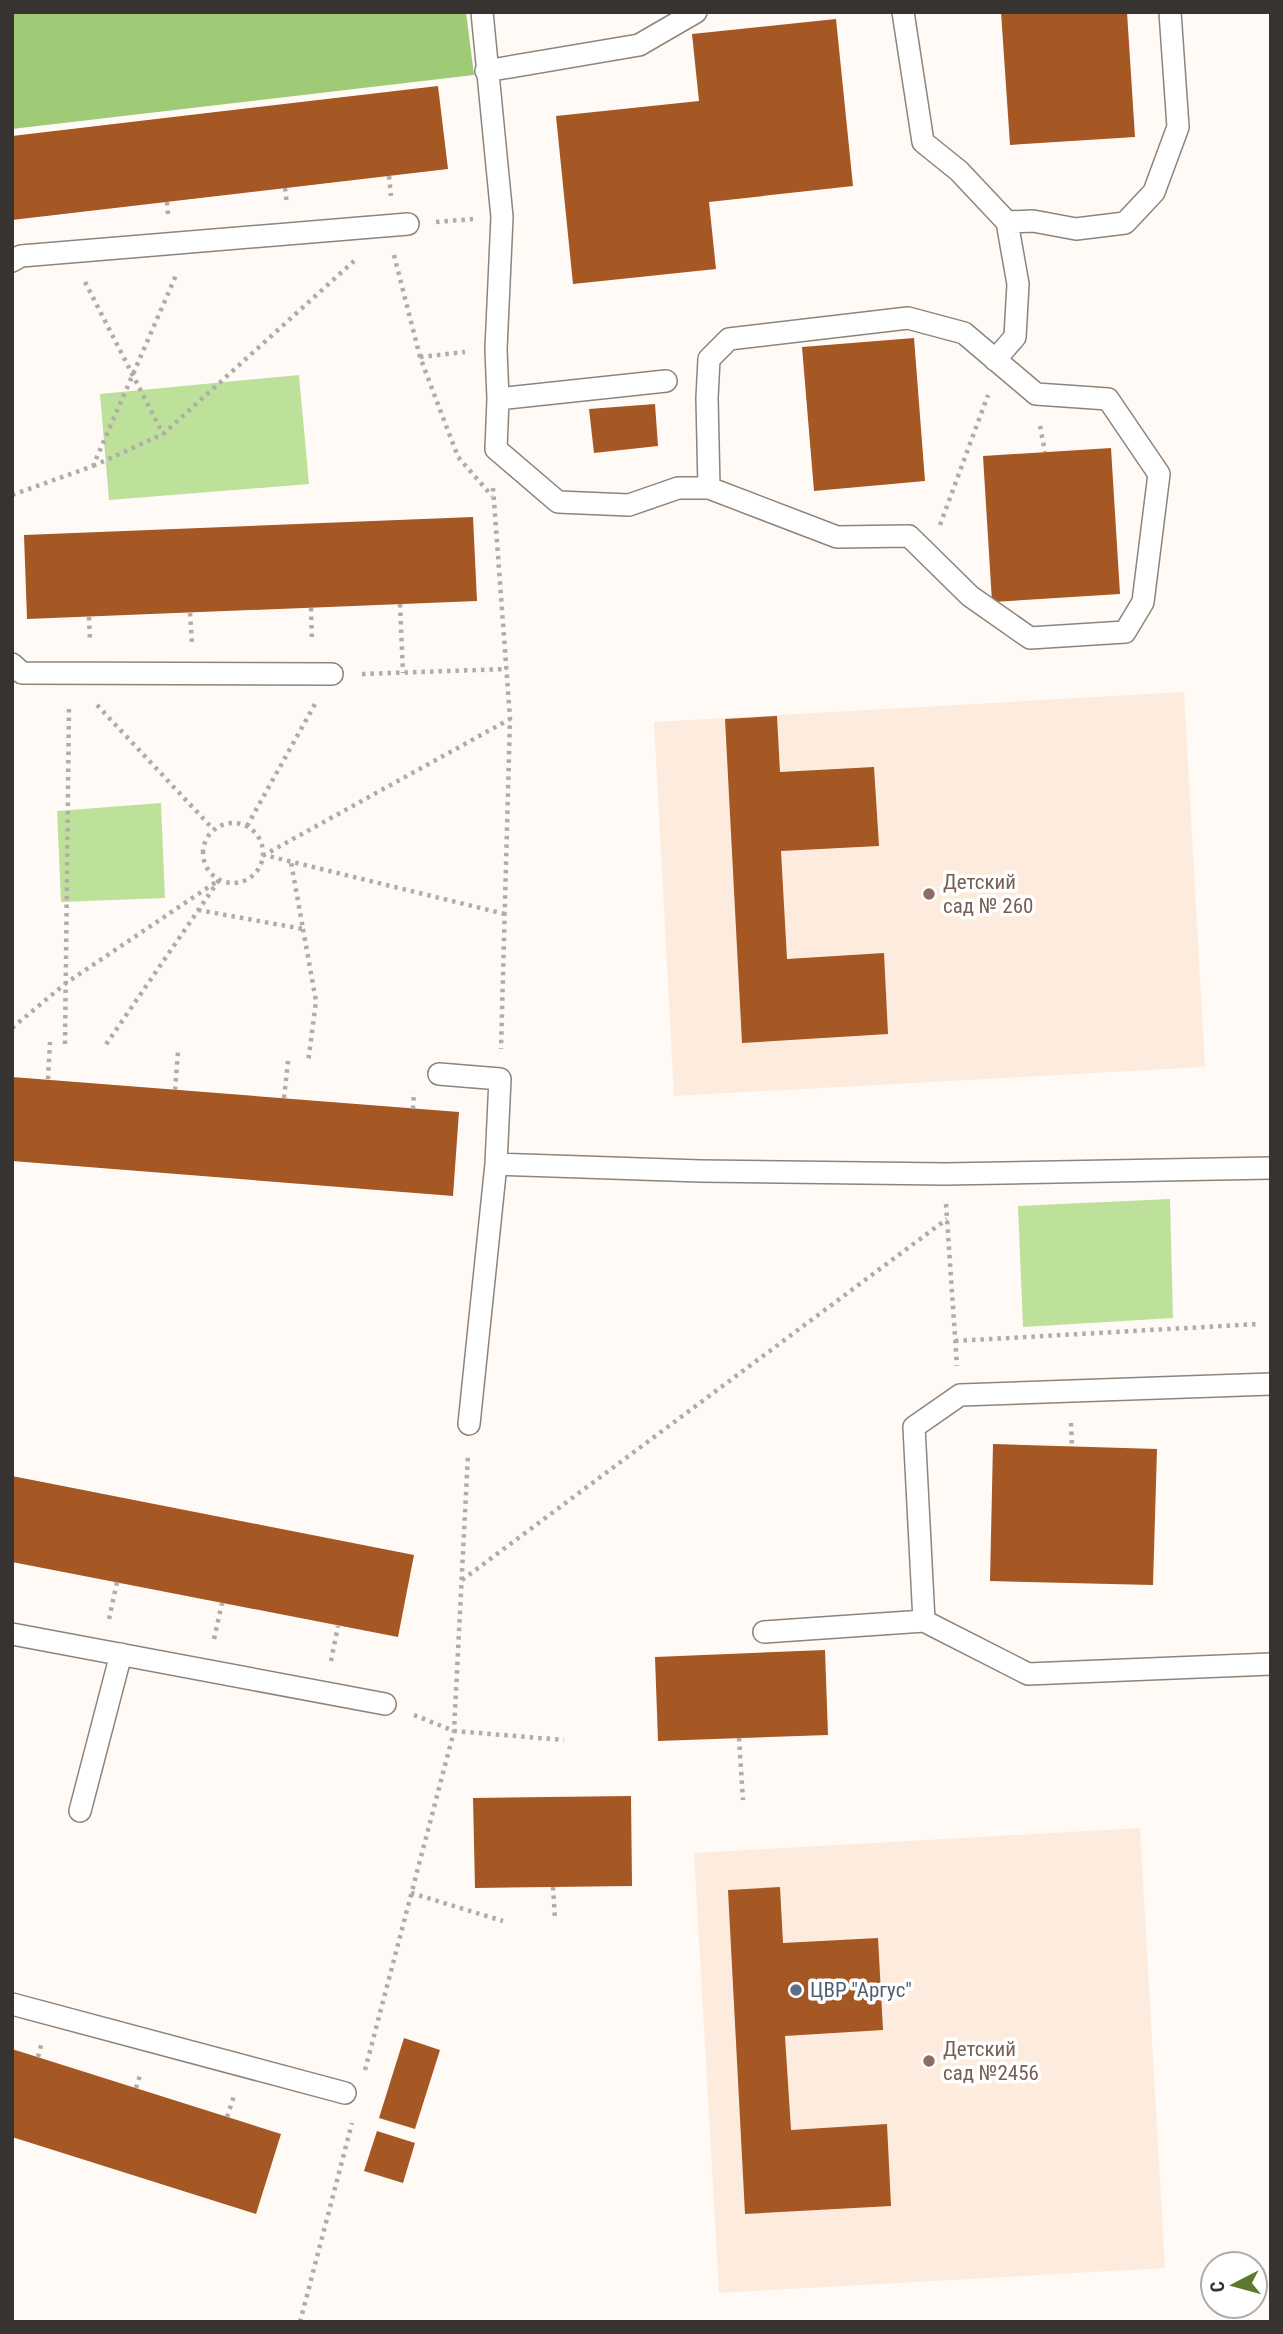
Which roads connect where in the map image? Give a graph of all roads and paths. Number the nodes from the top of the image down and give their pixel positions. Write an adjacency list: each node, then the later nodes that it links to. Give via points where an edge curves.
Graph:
1 (482, 12): 5 (lane)
2 (696, 12): 5 (lane, via 639,46)
3 (903, 12): 7 (lane, via 923,142 959,171)
4 (1170, 12): 7 (lane, via 1178,127 1154,192 1125,223 1076,229 1033,221)
5 (486, 71): 6 (lane)
6 (502, 217): 8 (path); 14 (lane)
7 (1007, 222): 16 (lane, via 1018,284 1015,337)
8 (408, 223): 9 (lane)
9 (386, 225): 10 (lane); 15 (path)
10 (191, 240): 11 (lane); 17 (path)
11 (69, 253): 13 (lane, via 20,256); 17 (path)
12 (356, 260): 20 (path)
13 (12, 261)
14 (496, 349): 15 (path); 19 (lane)
15 (420, 356): 25 (path, via 458,457)
16 (997, 362): 23 (lane, via 964,333 908,318 729,339 709,359); 26 (path); 26 (lane, via 1036,394 1108,399 1159,474 1143,602 1125,632 1030,638 970,596)
17 (133, 374): 20 (path); 22 (path)
18 (666, 381): 19 (lane)
19 (498, 399): 21 (lane)
20 (163, 434): 22 (path)
21 (496, 449): 23 (lane, via 558,502 629,505 678,488); 25 (path)
22 (93, 466): 24 (path)
23 (709, 488): 26 (lane, via 836,537 909,536)
24 (12, 495)
25 (493, 497): 29 (path)
26 (930, 556)
27 (400, 604): 30 (path)
28 (12, 664): 31 (lane, via 22,673)
29 (507, 669): 30 (path); 33 (path)
30 (403, 673): 32 (path)
31 (69, 674): 32 (lane); 35 (path); 42 (path)
32 (332, 674): 34 (path)
33 (510, 718): 36 (path); 40 (path)
34 (247, 826): 35 (path, via 236,822); 36 (path, via 257,833)
35 (213, 829): 38 (path, via 202,850 210,873)
36 (264, 855): 37 (path); 38 (path, via 253,876 243,882)
37 (291, 862): 40 (path); 41 (path)
38 (219, 880): 39 (path); 42 (path)
39 (198, 911): 41 (path); 46 (path)
40 (505, 914): 52 (path)
41 (303, 929): 49 (path, via 316,1001)
42 (66, 983): 43 (path); 45 (path)
43 (12, 1028)
44 (50, 1042): 51 (path)
45 (65, 1044)
46 (105, 1046)
47 (178, 1052): 53 (path)
48 (288, 1061): 54 (path)
49 (309, 1063)
50 (439, 1074): 52 (lane)
51 (48, 1079)
52 (500, 1079): 55 (lane)
53 (175, 1090)
54 (284, 1098)
55 (496, 1164): 57 (lane); 63 (lane)
56 (1271, 1168): 57 (lane)
57 (945, 1174): 58 (path)
58 (947, 1220): 60 (path); 64 (path)
59 (1258, 1324): 60 (path)
60 (955, 1340): 62 (path)
61 (1271, 1384): 62 (lane)
62 (960, 1395): 66 (lane, via 914,1427)
63 (469, 1424): 64 (path)
64 (462, 1580): 72 (path)
65 (117, 1582): 69 (path)
66 (924, 1621): 67 (lane); 70 (lane, via 1028,1674)
67 (764, 1632)
68 (12, 1634): 69 (lane)
69 (112, 1653): 71 (lane); 76 (lane)
70 (1271, 1664)
71 (386, 1704): 72 (path)
72 (454, 1731): 74 (path); 78 (path)
73 (739, 1738): 75 (path)
74 (564, 1740)
75 (743, 1800)
76 (80, 1811)
77 (553, 1887): 79 (path)
78 (411, 1893): 80 (path); 82 (path)
79 (555, 1919)
80 (503, 1922)
81 (12, 2004): 83 (lane)
82 (364, 2074)
83 (345, 2093)
84 (354, 2113): 85 (path)
85 (300, 2322)

